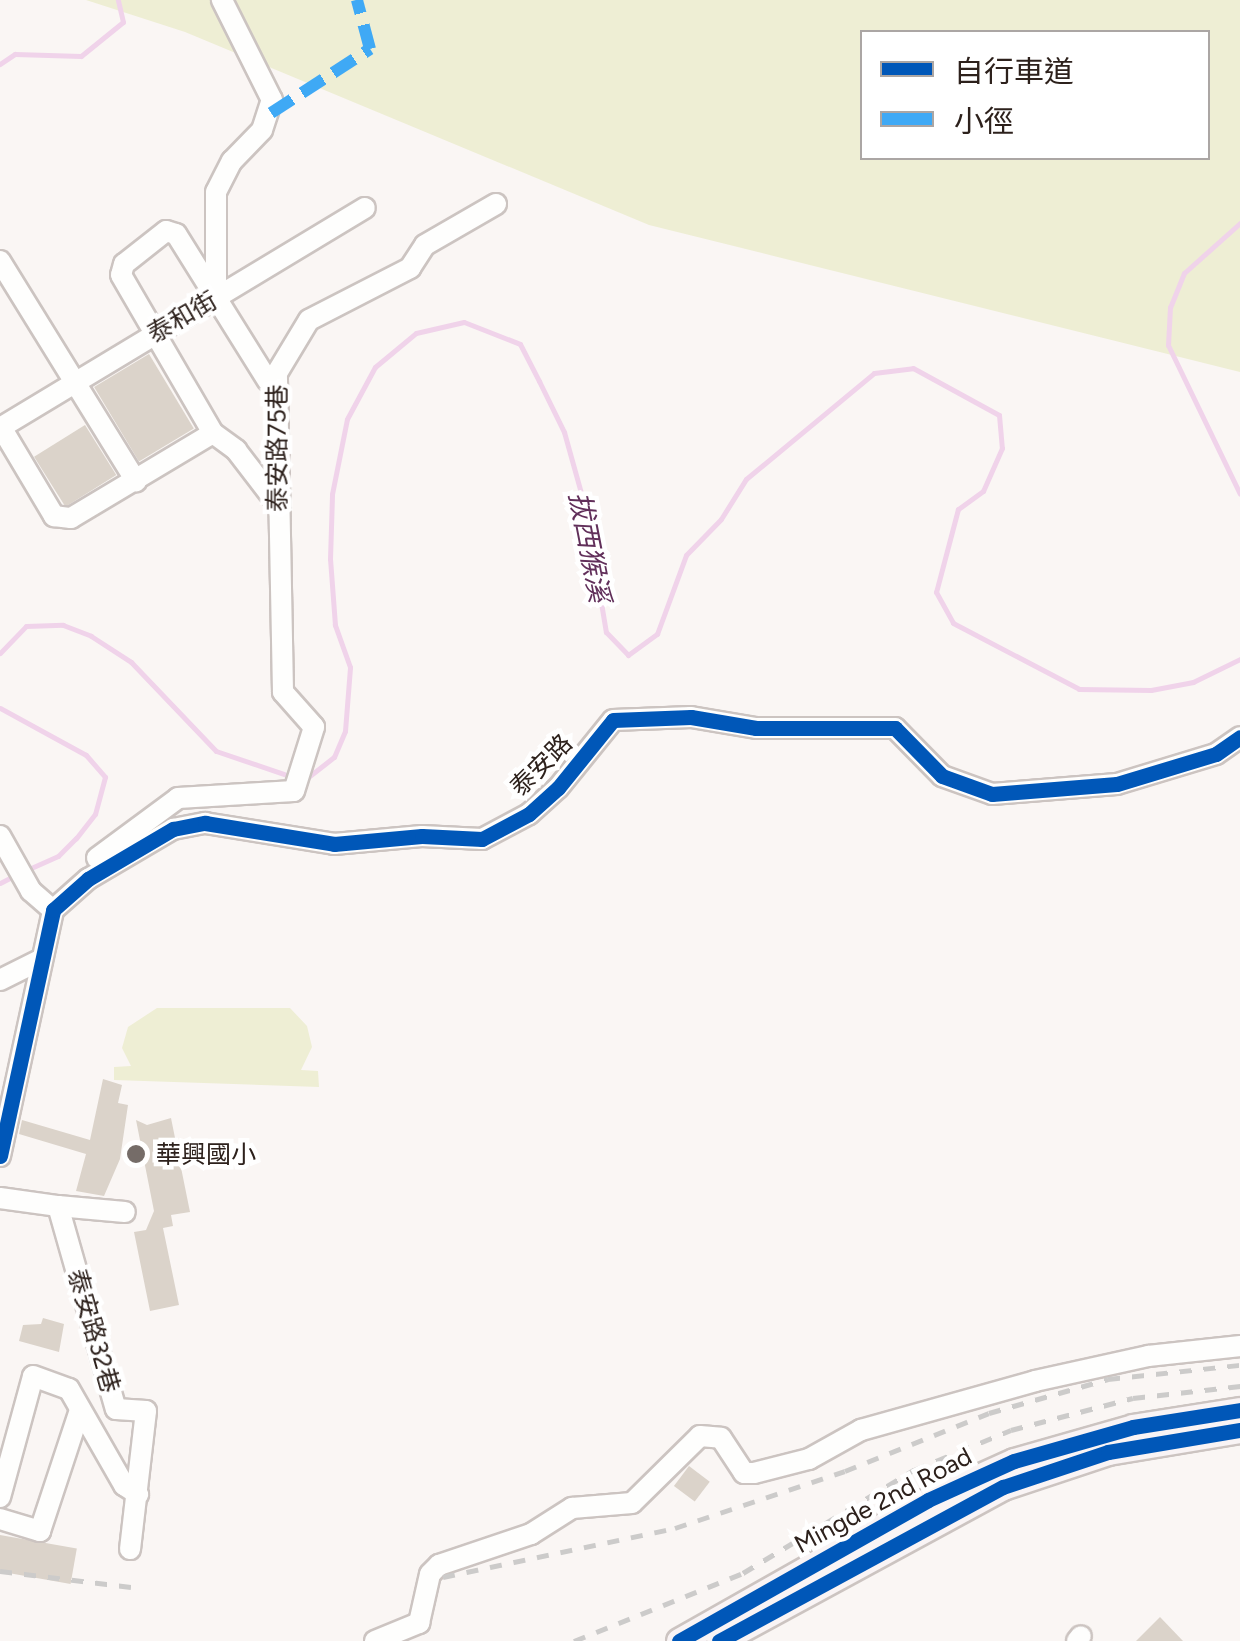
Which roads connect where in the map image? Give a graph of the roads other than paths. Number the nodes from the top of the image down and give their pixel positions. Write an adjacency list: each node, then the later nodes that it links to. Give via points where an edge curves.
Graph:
1 (222, 0): 5 (street, via 272,100 262,130 232,160 216,192)
2 (496, 204): 12 (street, 泰安路75巷, via 425,245 410,268 309,320 277,373 282,454)
3 (365, 208): 5 (street, 泰和街)
4 (4, 273): 7 (street)
5 (216, 298): 6 (street, 泰和街); 6 (street, via 176,234 166,231 139,249 121,275); 8 (street)
6 (154, 334): 7 (street, 泰和街); 10 (street)
7 (74, 380): 9 (street, 泰和街); 11 (street)
8 (268, 381)
9 (0, 428): 11 (street, via 54,516 72,518)
10 (213, 433): 11 (street); 12 (street, via 236,450)
11 (136, 481)
12 (276, 502): 14 (street, 泰安路75巷, via 286,621 283,692 314,727)
13 (1240, 737): 16 (street, 泰安路, via 1216,754 1117,784 992,794 942,776 895,728 756,728 691,717 613,720 558,788 482,839 422,836 334,844 205,822 151,837)
14 (294, 792): 16 (street, 泰安路, via 178,798 86,866)
15 (2, 840): 17 (street, via 31,891)
16 (88, 879): 17 (street, 泰安路)
17 (54, 910): 18 (street)
18 (42, 958): 19 (street); 20 (street)
19 (0, 980)
20 (0, 1156)
21 (0, 1198): 22 (street)
22 (58, 1206): 23 (street); 28 (street, 泰安路32巷, via 116,1408 146,1411)
23 (124, 1212)
24 (1240, 1346): 32 (street, via 1148,1356 1036,1381 861,1430 809,1458 754,1473 744,1473 721,1438 700,1436 632,1504 572,1508 531,1534 439,1565 430,1574 419,1623)
25 (80, 1410): 28 (street, via 124,1484); 29 (street, via 69,1389 33,1376); 30 (street, via 40,1531)
26 (1240, 1410): 33 (main road, Mingde 2nd Road, via 1133,1427 1000,1467 928,1500)
27 (1240, 1430): 34 (main road, Mingde 2nd Road, via 1108,1452 1002,1488)
28 (138, 1494): 31 (street, 泰安路32巷)
29 (0, 1497)
30 (0, 1519)
31 (130, 1548)
32 (375, 1641)
33 (678, 1641)
34 (719, 1641)

